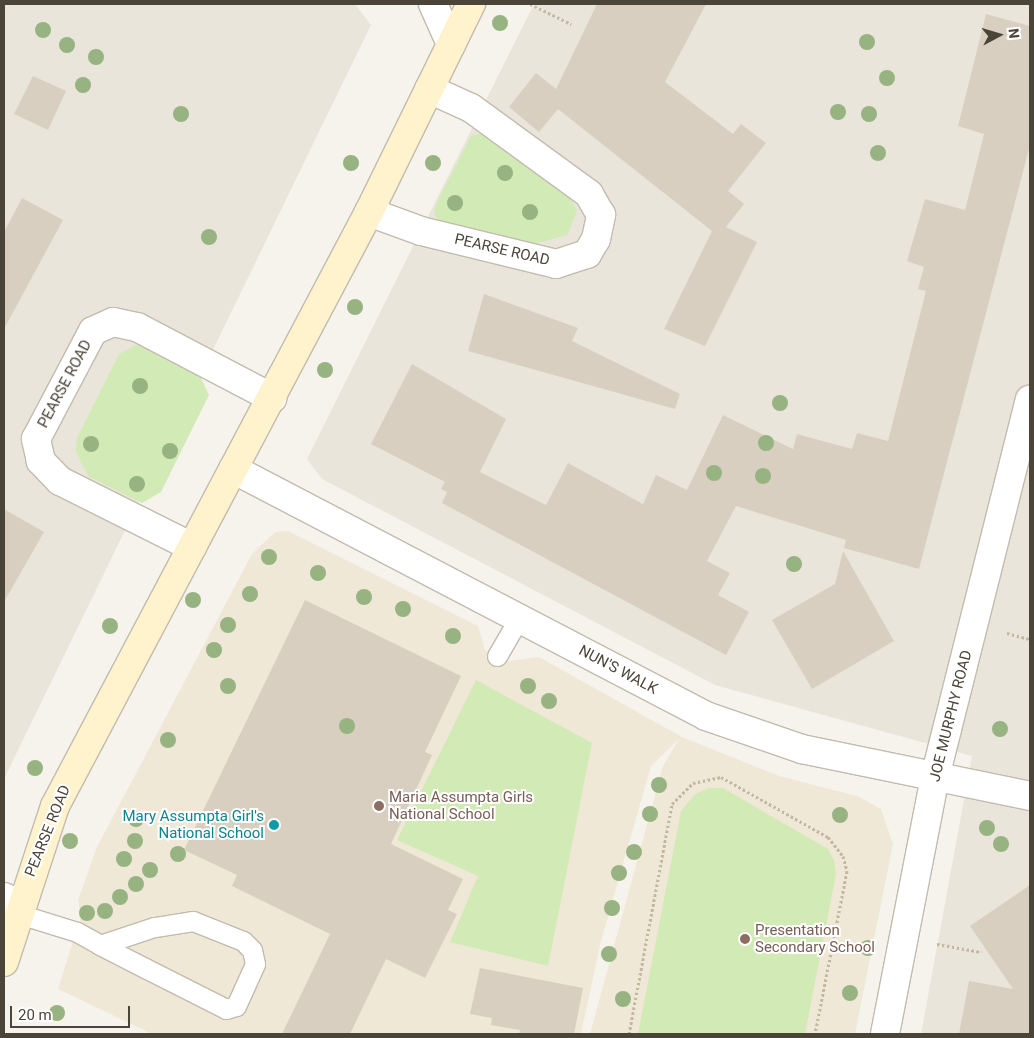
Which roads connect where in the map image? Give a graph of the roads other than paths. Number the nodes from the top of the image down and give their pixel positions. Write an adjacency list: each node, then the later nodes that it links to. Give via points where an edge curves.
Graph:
1 (433, 4): 3 (street)
2 (471, 4): 3 (street, PEARSE ROAD)
3 (451, 44): 4 (street, PEARSE ROAD)
4 (430, 89): 5 (street, PEARSE ROAD); 5 (street, PEARSE ROAD, via 471,108 589,194 601,215 596,239 581,258 556,264 421,230)
5 (370, 212): 6 (street, PEARSE ROAD)
6 (272, 398): 8 (street, PEARSE ROAD); 9 (street, PEARSE ROAD, via 137,327 113,322 93,331 36,439 41,461 60,481)
7 (1030, 400): 12 (street, JOE MURPHY ROAD)
8 (233, 469): 9 (street, PEARSE ROAD); 10 (street, NUN'S WALK)
9 (192, 547): 14 (street, PEARSE ROAD, via 55,806)
10 (519, 618): 11 (lane); 12 (street, NUN'S WALK, via 706,716 802,749)
11 (497, 656)
12 (935, 777): 13 (street, NUN'S WALK); 17 (street, JOE MURPHY ROAD)
13 (1030, 796)
14 (13, 905): 15 (lane); 16 (street, PEARSE ROAD)
15 (100, 945): 15 (lane, via 154,927 193,921 243,941 252,950 255,964 236,1006 226,1009)
16 (4, 962)
17 (886, 1034)

